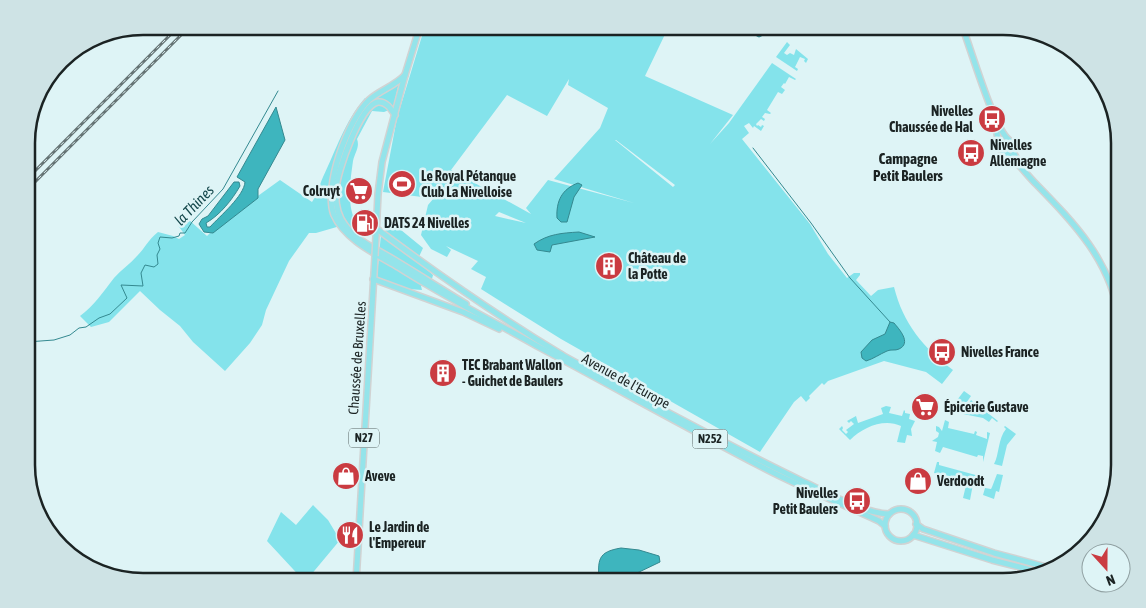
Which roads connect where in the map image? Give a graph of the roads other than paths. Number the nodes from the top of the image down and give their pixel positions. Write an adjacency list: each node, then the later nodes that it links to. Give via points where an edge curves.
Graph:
1 (417, 35): 3 (main road, N27)
2 (965, 35): 4 (main road)
3 (405, 75): 5 (main road, N27); 12 (main road, via 369,100 346,138 333,175 334,214 345,231)
4 (994, 114): 6 (main road); 7 (main road)
5 (395, 115): 11 (main road, N27, via 382,162); 12 (main road, via 383,102 371,105 352,136 338,174 337,211 348,229)
6 (1004, 137): 7 (main road); 8 (main road)
7 (998, 140): 9 (main road, via 997,147)
8 (1010, 145): 9 (main road); 10 (main road)
9 (1005, 151): 10 (main road)
10 (1021, 167): 14 (main road, via 1095,251)
11 (377, 229): 13 (main road, Chaussée de Bruxelles / N27, bridge); 16 (main road, via 512,325)
12 (364, 244): 15 (main road, Avenue de l'Europe / N252, via 445,296); 16 (main road, Avenue de l'Europe / N252, via 466,304)
13 (373, 279): 15 (main road, via 463,312); 23 (main road, Chaussée de Bruxelles / N27)
14 (1111, 284)
15 (538, 346): 19 (main road, Avenue de l'Europe / N252, via 764,468)
16 (573, 361): 17 (main road, Avenue de l'Europe / N252, via 771,466 854,505)
17 (889, 514): 18 (main road, N252, via 904,509 915,517); 19 (main road)
18 (916, 524): 20 (main road); 21 (main road, N252, via 994,553)
19 (885, 526): 20 (main road, N252, via 889,535 898,540 906,540)
20 (913, 535): 22 (main road, N252)
21 (1041, 566)
22 (1029, 570)
23 (357, 573)

